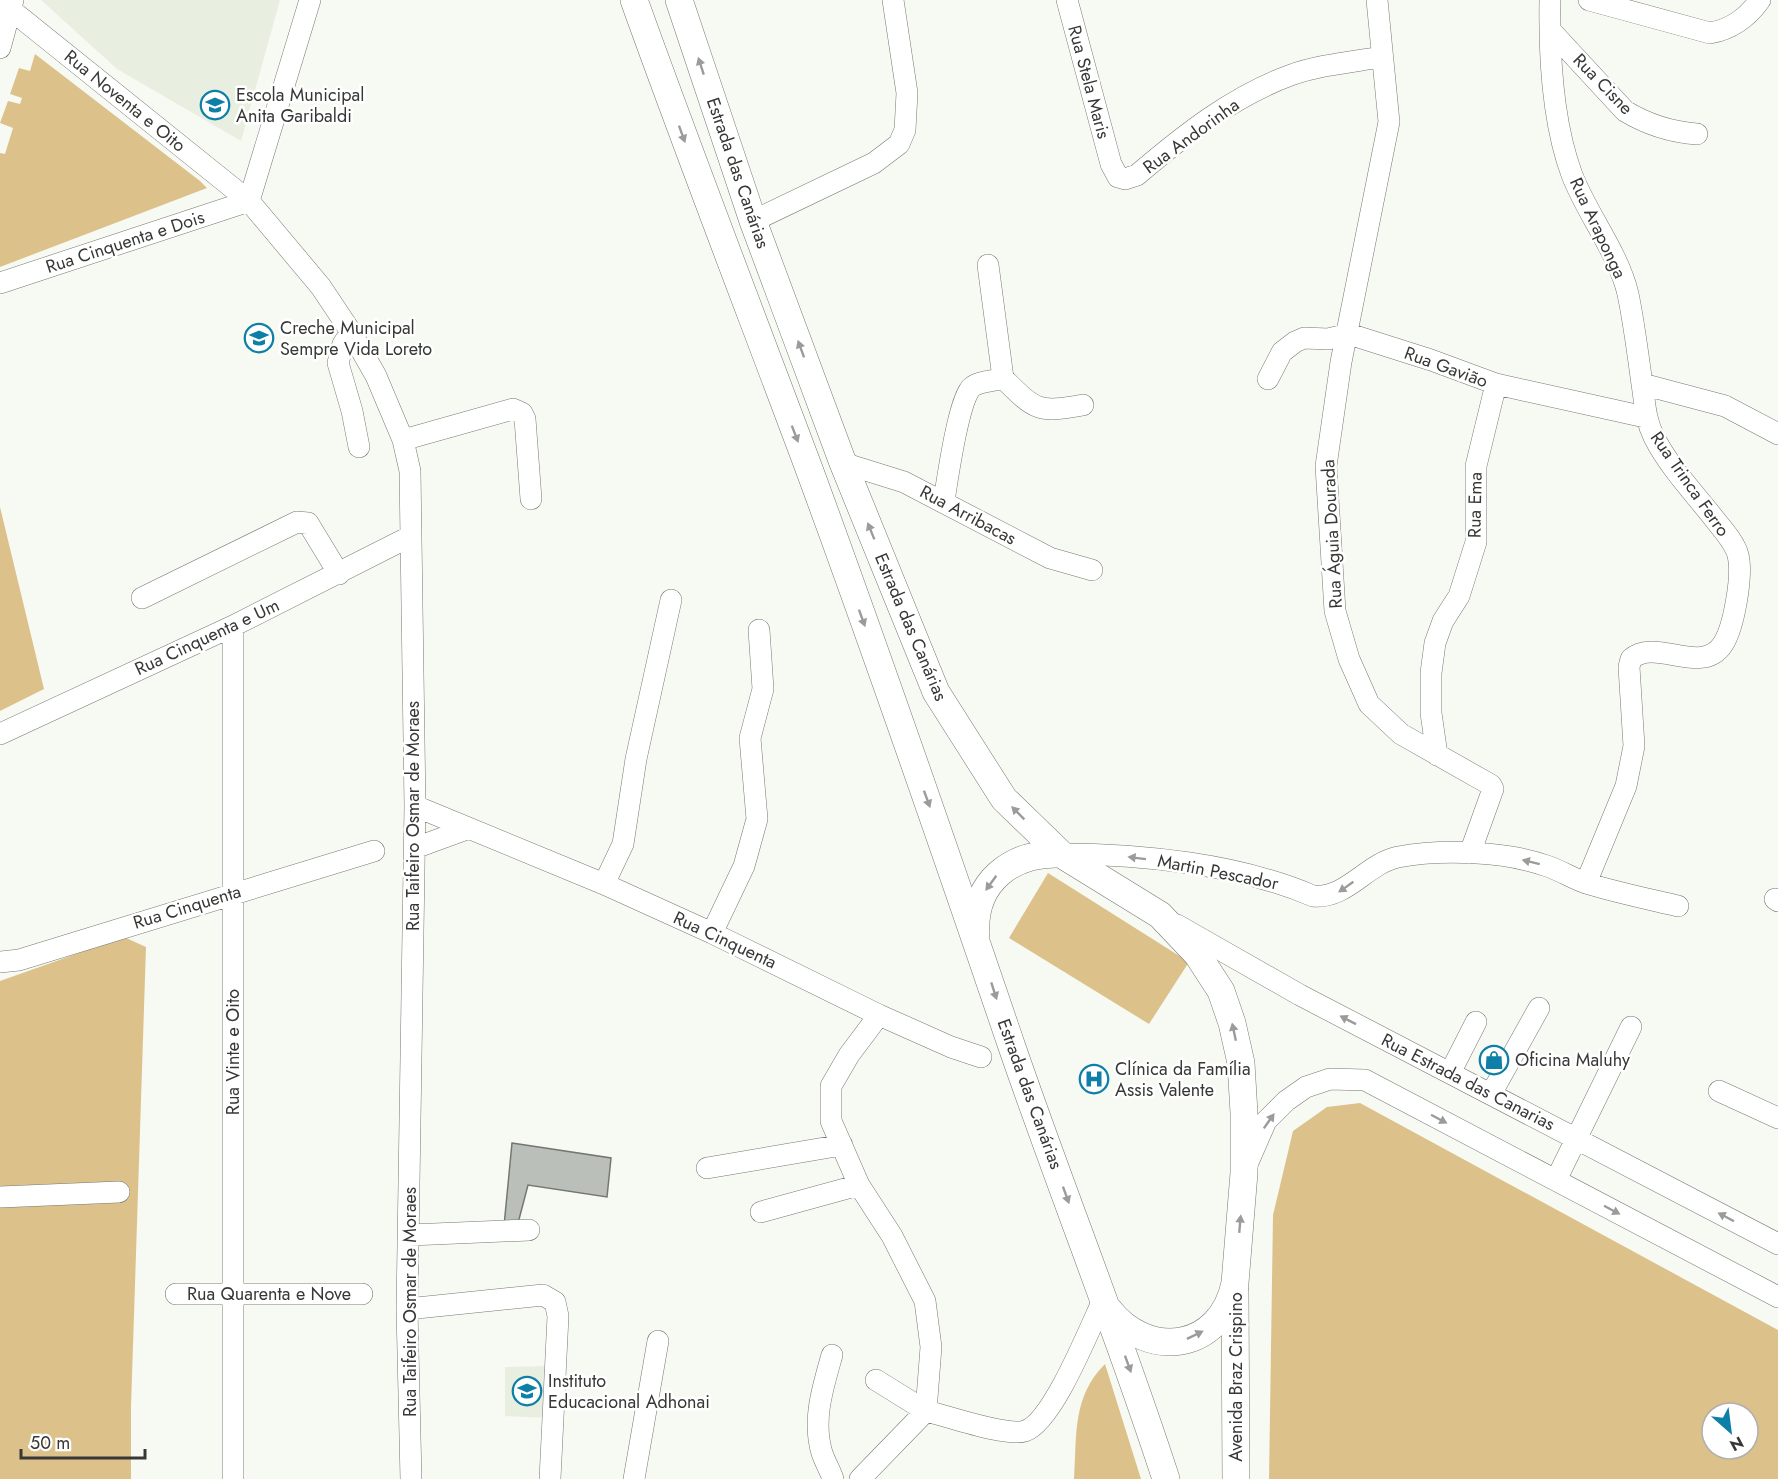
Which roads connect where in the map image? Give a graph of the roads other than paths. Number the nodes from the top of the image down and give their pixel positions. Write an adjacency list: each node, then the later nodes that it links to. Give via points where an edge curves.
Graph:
1 (310, 0): 16 (street)
2 (634, 0): 18 (main road, Estrada das Canárias, one-way to 18)
3 (679, 0): 17 (main road, Estrada das Canárias, one-way to 3)
4 (893, 0): 17 (street, via 907,93 905,130 899,144 874,163)
5 (1067, 0): 15 (street, Rua Stela Maris)
6 (1377, 0): 13 (street, Rua Águia Dourada)
7 (1550, 0): 11 (street, Rua Araponga)
8 (1589, 0): 9 (street, via 1710,33 1739,23)
9 (1760, 0)
10 (8, 3): 12 (street); 16 (street, Rua Noventa e Oito)
11 (1550, 30): 14 (street, Rua Cisne, via 1625,111 1668,130); 26 (street, Rua Araponga, via 1555,103 1571,173 1615,259 1628,294)
12 (0, 48)
13 (1381, 57): 15 (street, Rua Andorinha, via 1292,75 1258,90 1201,124 1132,178 1118,177); 22 (street, Rua Águia Dourada, via 1389,122)
14 (1697, 134)
15 (1111, 164)
16 (249, 201): 20 (street, Rua Cinquenta e Dois); 21 (street, Rua Taifeiro Osmar de Moraes, via 321,287)
17 (750, 211): 18 (main road); 32 (main road, Estrada das Canárias, one-way to 17)
18 (712, 216): 56 (main road, Estrada das Canárias, one-way to 56, via 807,466)
19 (988, 265): 23 (street)
20 (0, 283)
21 (351, 332): 30 (street, Rua Taifeiro Osmar de Moraes, via 376,376); 31 (street, via 343,344 339,363)
22 (1348, 334): 24 (street, Rua Gavião, via 1294,342 1282,352); 25 (street, Rua Gavião); 43 (street, Rua Águia Dourada, via 1326,465 1335,610 1348,659 1369,704 1401,734)
23 (1004, 378): 27 (street, via 1038,408); 34 (street, via 975,385 968,391)
24 (1268, 379)
25 (1496, 384): 28 (street, Rua Gavião); 43 (street, Rua Ema, via 1476,466 1476,542 1459,596 1435,643 1431,713)
26 (1642, 384): 28 (street, Rua Trinca Ferro); 29 (street, via 1725,406)
27 (1083, 405)
28 (1645, 417): 50 (street, Rua Trinca Ferro, via 1666,458 1738,554 1739,580 1725,641 1718,651 1696,658 1643,652 1631,659 1634,746 1626,786)
29 (1778, 434)
30 (403, 440): 33 (street, via 513,409 522,413); 35 (street, Rua Taifeiro Osmar de Moraes, via 410,471)
31 (359, 447)
32 (843, 463): 34 (street, Rua Arribacas, via 904,482); 49 (main road, Estrada das Canárias, one-way to 32, via 1004,799 936,692)
33 (531, 499)
34 (944, 501): 36 (street, Rua Arribacas, via 1050,558)
35 (411, 536): 37 (street, Rua Cinquenta e Um); 44 (street, Rua Taifeiro Osmar de Moraes)
36 (1092, 570)
37 (339, 574): 38 (street, via 315,531 308,523 297,522); 40 (street, Rua Cinquenta e Um)
38 (142, 598)
39 (671, 600): 51 (street, via 636,759 623,844)
40 (233, 626): 42 (street, Rua Cinquenta e Um); 52 (street, Rua Vinte e Oito)
41 (759, 630): 55 (street, via 763,689 750,738 757,819 744,866)
42 (0, 734)
43 (1437, 755): 48 (street, Rua Águia Dourada, via 1493,789)
44 (415, 806): 45 (street, Rua Cinquenta); 46 (street, Rua Taifeiro Osmar de Moraes)
45 (467, 830): 46 (street); 51 (street, Rua Cinquenta)
46 (415, 848): 77 (street, Rua Taifeiro Osmar de Moraes)
47 (374, 851): 52 (street, Rua Cinquenta)
48 (1470, 853): 49 (street, Martin Pescador, one-way to 49, via 1398,857 1373,867 1338,893 1324,897 1248,875 1181,863 1103,854); 50 (street, Martin Pescador, one-way to 48, via 1547,866)
49 (1061, 854): 54 (main road, Estrada das Canárias); 56 (main road, one-way to 56, via 1027,856 998,874 980,902)
50 (1586, 883): 53 (street, Martin Pescador)
51 (604, 884): 55 (street, Rua Cinquenta)
52 (232, 893): 57 (street, Rua Cinquenta, via 19,960); 82 (street, Rua Vinte e Oito)
53 (1678, 906)
54 (1161, 915): 63 (street, Rua Estrada das Canarias, one-way to 54, via 1300,995); 70 (main road, Estrada das Canárias, one-way to 54, via 1241,1063 1232,1023 1221,991 1197,954)
55 (712, 933): 59 (street, Rua Cinquenta)
56 (976, 936): 84 (main road, Estrada das Canárias, one-way to 84)
57 (0, 962)
58 (1539, 1008): 65 (street)
59 (879, 1014): 62 (street, Rua Cinquenta, via 951,1047); 68 (street, via 831,1086 831,1121)
60 (1476, 1022): 63 (street)
61 (1631, 1027): 67 (street)
62 (981, 1056)
63 (1449, 1072): 65 (street, Rua Estrada das Canarias)
64 (1719, 1091): 66 (street)
65 (1491, 1094): 67 (street, Rua Estrada das Canarias)
66 (1778, 1118)
67 (1577, 1138): 71 (street); 78 (street, Rua Estrada das Canarias, one-way to 67)
68 (842, 1145): 69 (street); 72 (street)
69 (707, 1168)
70 (1244, 1173): 71 (street, one-way to 71, via 1266,1121 1306,1087 1330,1078 1365,1080); 79 (main road, Estrada das Canárias, one-way to 70)
71 (1556, 1180): 83 (street, one-way to 83)
72 (859, 1185): 75 (street); 89 (street, via 892,1236 925,1301 932,1347)
73 (119, 1192): 74 (street)
74 (0, 1197)
75 (761, 1212)
76 (529, 1230): 77 (street)
77 (410, 1235): 85 (street, Rua Taifeiro Osmar de Moraes)
78 (1778, 1244)
79 (1235, 1274): 84 (main road, one-way to 79, via 1119,1323 1133,1334 1167,1343 1185,1340 1215,1323 1230,1300); 97 (main road, Avenida Braz Crispino)
80 (176, 1294): 82 (street, Rua Quarenta e Nove)
81 (362, 1294): 82 (street, Rua Quarenta e Nove)
82 (234, 1295): 90 (street, Rua Vinte e Oito)
83 (1778, 1297)
84 (1106, 1303): 89 (street, via 1052,1405 1034,1426 1007,1432); 96 (main road, one-way to 96)
85 (407, 1309): 91 (street, Rua Taifeiro Osmar de Moraes); 92 (street, via 543,1295 555,1302 558,1316)
86 (658, 1341): 93 (street)
87 (832, 1355): 94 (street, via 820,1397 819,1419 821,1452)
88 (876, 1380): 89 (street)
89 (926, 1411): 95 (street)
90 (233, 1479)
91 (411, 1479)
92 (550, 1479)
93 (634, 1479)
94 (833, 1479)
95 (860, 1479)
96 (1166, 1479)
97 (1236, 1479)

